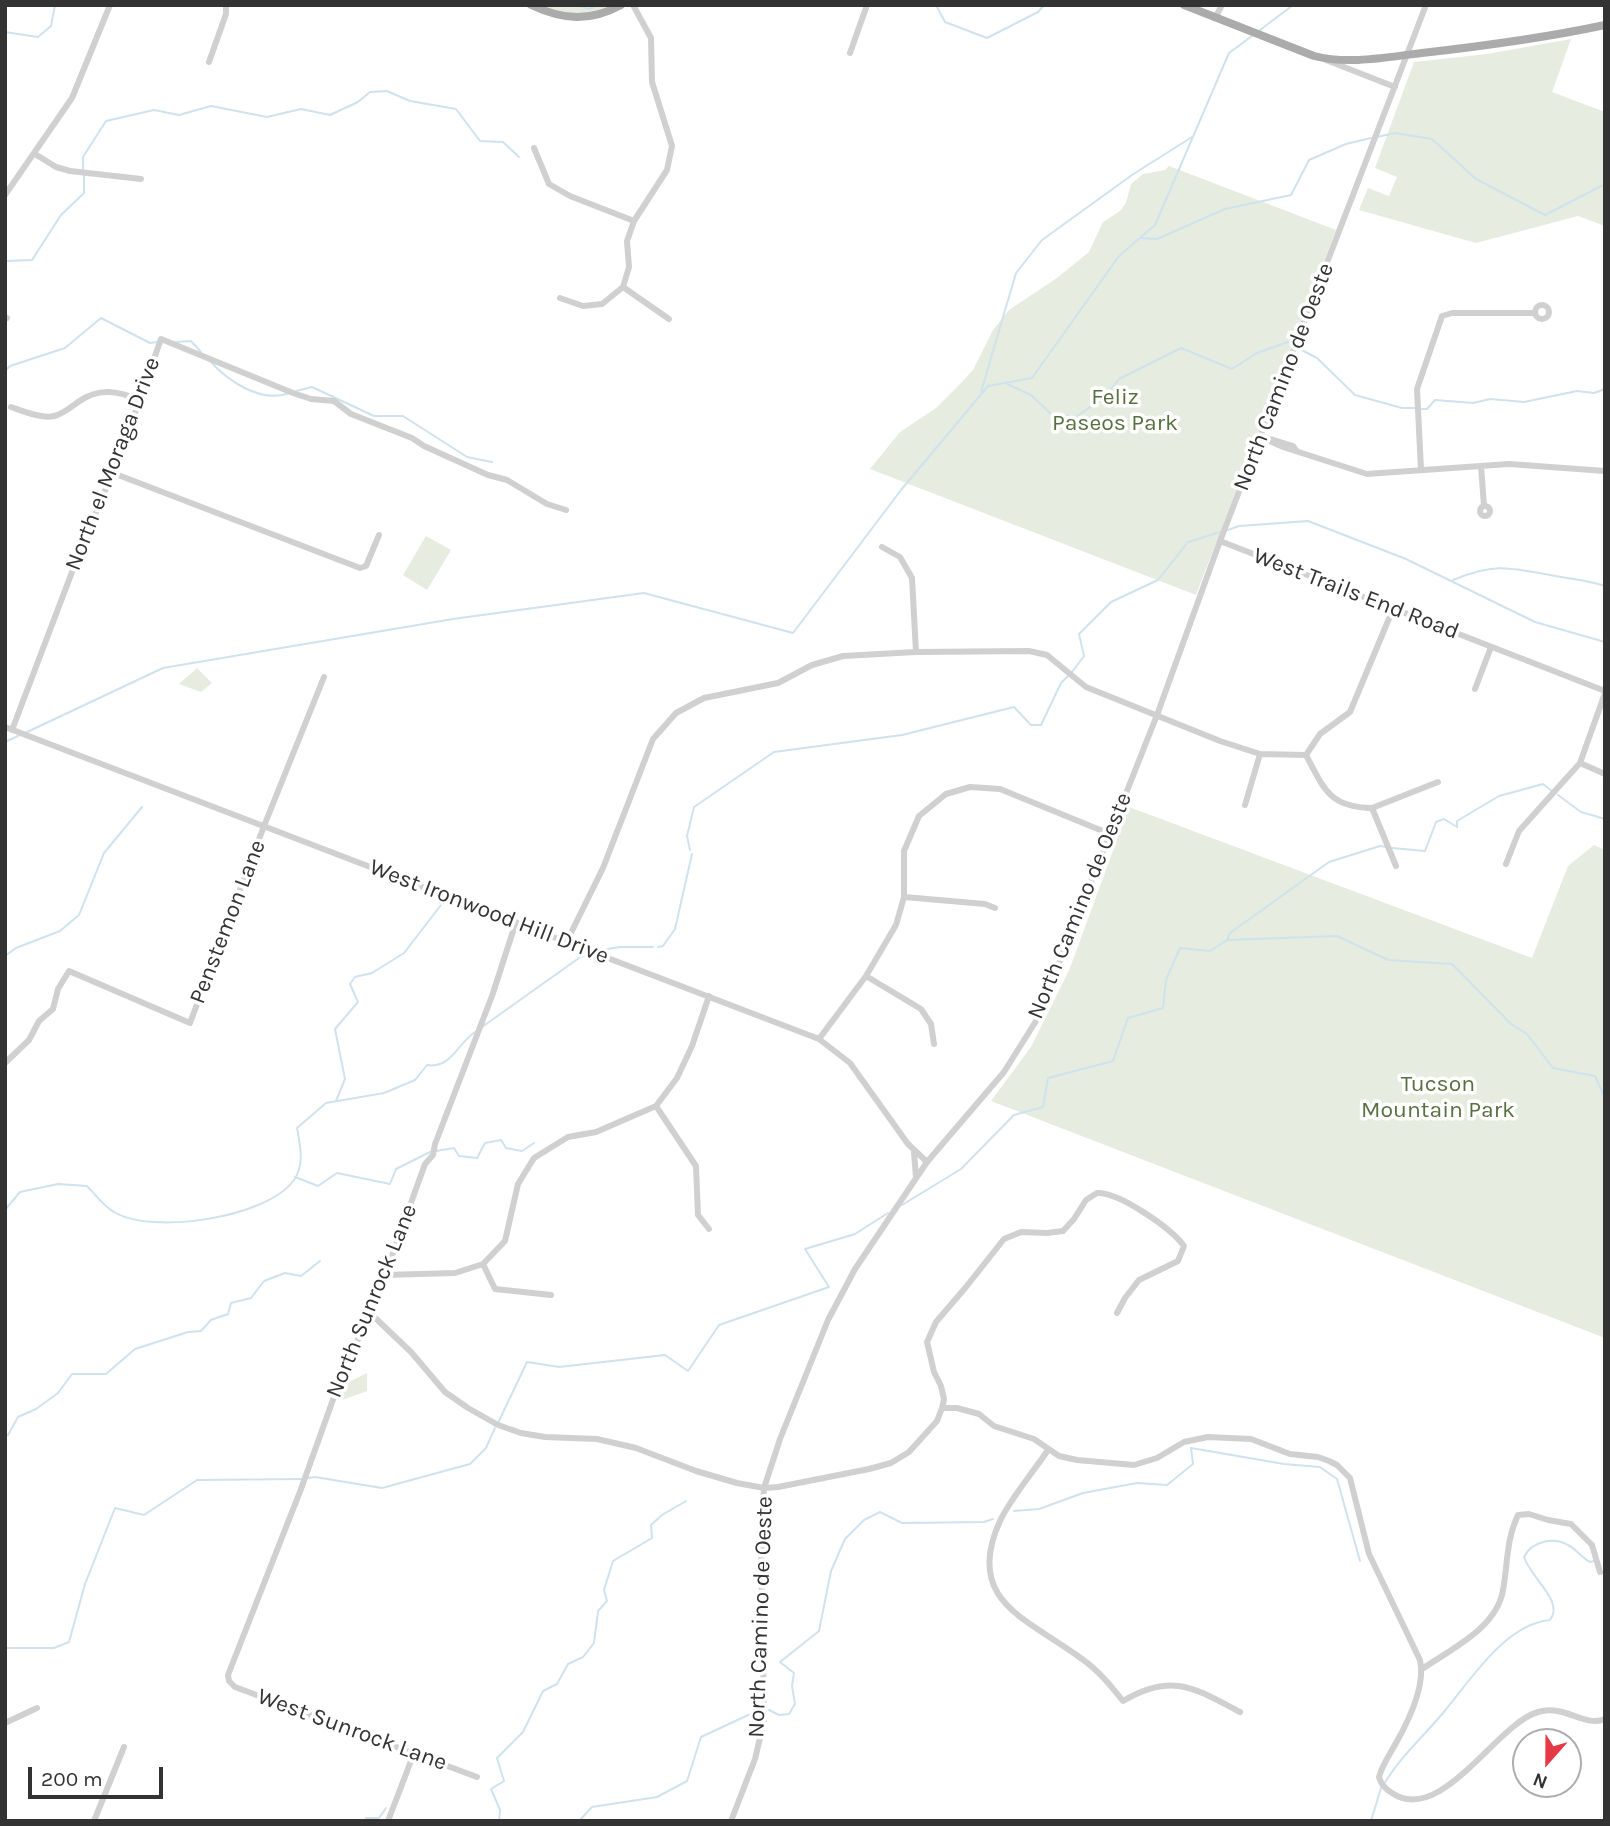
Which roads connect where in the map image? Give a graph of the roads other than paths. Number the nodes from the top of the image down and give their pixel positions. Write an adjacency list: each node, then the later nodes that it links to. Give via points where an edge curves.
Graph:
1 (110, 5): 20 (street, via 75,92)
2 (226, 5): 17 (street)
3 (531, 5): 4 (main road, via 572,18 606,14)
4 (621, 5)
5 (633, 5): 23 (street, via 651,38 652,82 672,146 667,170)
6 (867, 5): 14 (street)
7 (1184, 5): 11 (main road)
8 (1192, 5): 11 (main road)
9 (1222, 5): 12 (street)
10 (1426, 5): 15 (street, North Camino de Oeste)
11 (1201, 12): 12 (main road)
12 (1215, 18): 16 (main road)
13 (1605, 25): 15 (main road, via 1499,45)
14 (850, 53)
15 (1407, 55): 16 (main road); 18 (street, North Camino de Oeste)
16 (1321, 58): 18 (street)
17 (209, 62)
18 (1395, 87): 30 (street, North Camino de Oeste)
19 (534, 148): 23 (street, via 550,184)
20 (35, 154): 21 (street, via 70,171); 22 (street)
21 (141, 179)
22 (6, 193)
23 (634, 221): 24 (street, via 627,241 629,267)
24 (623, 286): 25 (street, via 602,304 583,306); 27 (street)
25 (560, 298)
26 (1535, 313): 32 (street, via 1442,312 1417,388)
27 (669, 319)
28 (140, 400): 29 (street, via 119,391 101,391 52,417); 34 (street, North el Moraga Drive); 36 (street, North el Moraga Drive, via 161,339 293,393 334,401 351,414)
29 (11, 407)
30 (1261, 437): 32 (street, via 1367,474); 38 (street, North Camino de Oeste)
31 (1481, 466): 32 (street); 33 (street); 35 (street)
32 (1421, 470)
33 (1605, 471)
34 (113, 473): 37 (street, via 360,568 366,566); 47 (street, North el Moraga Drive)
35 (1484, 506)
36 (566, 510)
37 (379, 536)
38 (1220, 541): 40 (street, West Trails End Road); 46 (street, North Camino de Oeste)
39 (882, 547): 42 (street, via 900,557 912,578)
40 (1393, 609): 41 (street, West Trails End Road); 49 (street, via 1350,712 1320,734)
41 (1491, 647): 44 (street); 45 (street, West Trails End Road)
42 (916, 652): 46 (street, via 1029,651 1047,656 1086,687); 62 (street, via 843,656 812,665 778,683 704,698 676,713 653,739 603,868)
43 (324, 677): 55 (street)
44 (1475, 689)
45 (1605, 692): 50 (street)
46 (1157, 715): 48 (street); 56 (street, North Camino de Oeste)
47 (9, 728): 55 (street, West Ironwood Hill Drive)
48 (1260, 754): 49 (street); 53 (street)
49 (1306, 755): 54 (street, via 1326,792 1339,803)
50 (1580, 763): 51 (street); 57 (street, via 1519,831)
51 (1605, 774)
52 (1438, 782): 54 (street)
53 (1245, 805)
54 (1373, 808): 58 (street)
55 (264, 826): 61 (street, West Ironwood Hill Drive); 67 (street, Penstemon Lane, via 190,1023 69,971 53,1009)
56 (1110, 834): 59 (street, via 1000,789 970,787 946,794 919,816 904,851); 70 (street, North Camino de Oeste, via 1036,1021 1004,1072)
57 (1506, 864)
58 (1396, 866)
59 (904, 897): 60 (street); 63 (street, via 896,925)
60 (995, 908)
61 (516, 922): 62 (street, West Ironwood Hill Drive); 74 (street, North Sunrock Lane)
62 (567, 942): 64 (street, West Ironwood Hill Drive)
63 (866, 976): 65 (street); 66 (street, via 920,1009 931,1024)
64 (709, 996): 65 (street, West Ironwood Hill Drive); 68 (street, via 677,1078)
65 (819, 1039): 69 (street, West Ironwood Hill Drive, via 850,1063)
66 (934, 1044)
67 (5, 1063)
68 (656, 1106): 72 (street, via 696,1166 698,1215); 73 (street, via 596,1132 568,1137 534,1158 518,1184 505,1241)
69 (912, 1148): 70 (street, West Ironwood Hill Drive); 71 (street)
70 (927, 1162): 71 (street, North Camino de Oeste)
71 (915, 1181): 80 (street, North Camino de Oeste, via 843,1290)
72 (709, 1229)
73 (483, 1264): 74 (street, via 455,1273); 75 (street, via 495,1289)
74 (385, 1275): 76 (street, North Sunrock Lane)
75 (551, 1295)
76 (369, 1312): 80 (street, via 445,1392 498,1425 521,1433 597,1439 636,1448 696,1471); 83 (street, North Sunrock Lane, via 230,1668)
77 (1117, 1313): 78 (street, via 1132,1287 1147,1273 1178,1261 1184,1246 1149,1216 1102,1192 1091,1195 1063,1231 1021,1232 1004,1239 936,1322 928,1342 944,1399)
78 (942, 1408): 79 (street, via 979,1414 994,1426 1034,1438); 80 (street, via 927,1433 891,1463)
79 (1048, 1450): 82 (street, via 1067,1458 1134,1465 1198,1438 1245,1438 1337,1465 1350,1479 1369,1554); 85 (street, via 1000,1520 988,1557 992,1586 1013,1613 1083,1660 1123,1701 1142,1690 1174,1685 1192,1688)
80 (764, 1488): 93 (street, North Camino de Oeste, via 760,1589 764,1721)
81 (1600, 1572): 82 (street, via 1591,1545 1571,1524 1518,1515 1495,1612 1477,1631)
82 (1422, 1669): 86 (street, via 1407,1722 1379,1777 1385,1788 1405,1799 1423,1798 1447,1785 1535,1712 1555,1710 1591,1721)
83 (229, 1681): 89 (street, West Sunrock Lane, via 244,1691)
84 (37, 1708): 87 (street)
85 (1240, 1712)
86 (1605, 1719)
87 (5, 1723)
88 (124, 1747): 91 (street)
89 (414, 1753): 90 (street, West Sunrock Lane); 92 (street)
90 (477, 1777)
91 (94, 1821)
92 (387, 1821)
93 (731, 1821)

